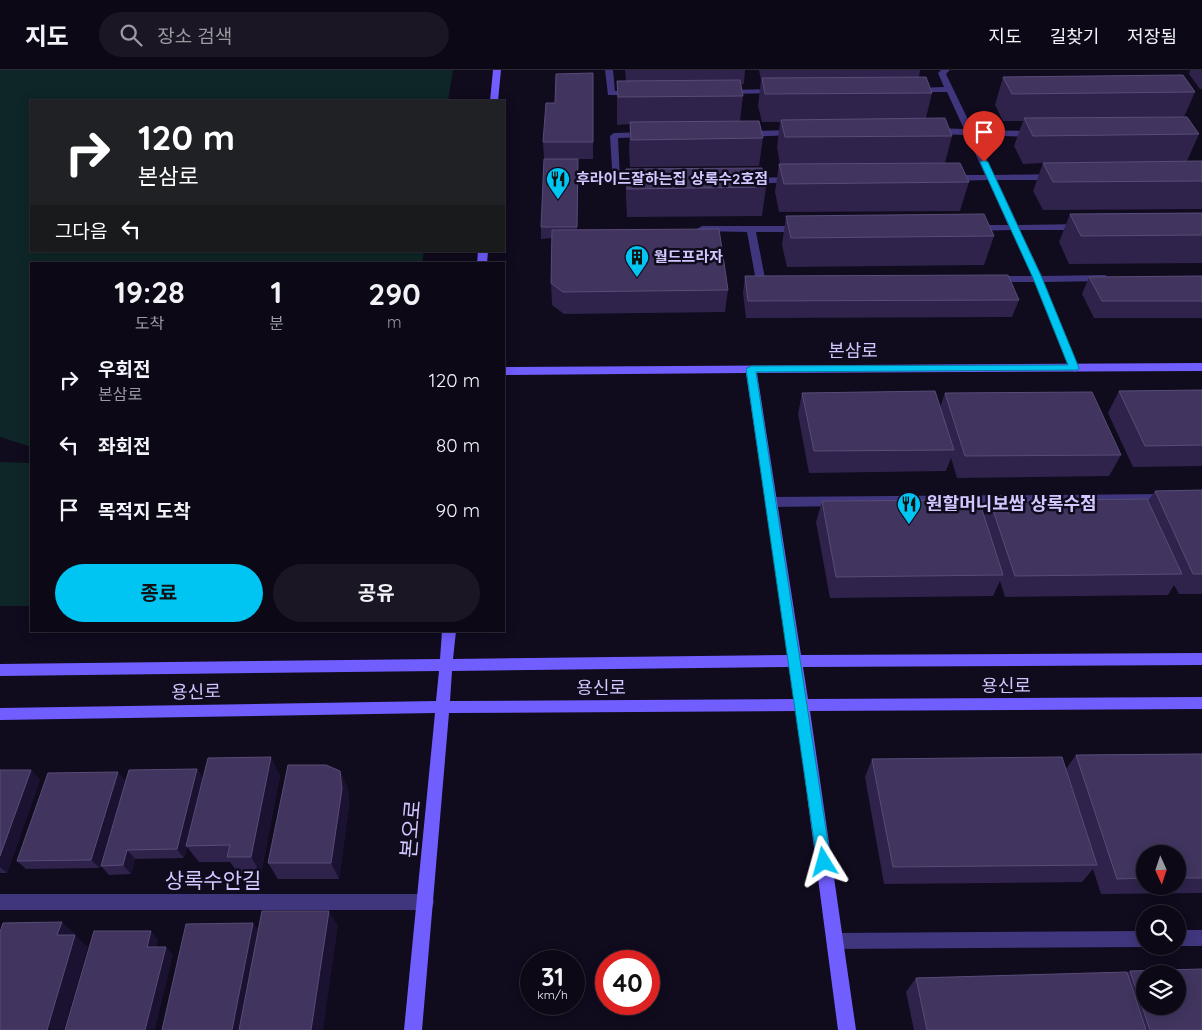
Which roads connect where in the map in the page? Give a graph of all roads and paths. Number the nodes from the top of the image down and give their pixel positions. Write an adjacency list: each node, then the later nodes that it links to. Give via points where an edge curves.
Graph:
1 (497, 70): 9 (main road)
2 (609, 70): 8 (street, via 611,93)
3 (946, 70): 4 (street, via 942,73)
4 (950, 89): 5 (street); 10 (street)
5 (910, 90)
6 (781, 91): 7 (street)
7 (711, 92)
8 (641, 93)
9 (494, 100)
10 (969, 130): 11 (street); 14 (street); 18 (street)
11 (920, 131)
12 (801, 133): 13 (street)
13 (732, 134)
14 (1038, 134)
15 (653, 135): 21 (street, via 614,136 616,182)
16 (1069, 177): 18 (street)
17 (942, 178): 18 (street)
18 (991, 178): 24 (street)
19 (804, 180): 20 (street)
20 (745, 181)
21 (656, 182)
22 (1093, 227): 24 (street)
23 (966, 228): 24 (street)
24 (1014, 228): 29 (street)
25 (751, 229): 26 (street); 27 (street); 31 (street, via 761,281)
26 (810, 229)
27 (695, 230)
28 (1115, 277): 29 (street)
29 (1038, 278): 30 (street); 33 (street)
30 (988, 279)
31 (781, 281)
32 (1202, 367): 33 (main road, 본삼로)
33 (1074, 368): 34 (main road, 본삼로)
34 (751, 369): 35 (main road, 본삼로); 37 (main road)
35 (505, 370)
36 (1182, 498): 37 (street)
37 (771, 502): 40 (main road)
38 (449, 632): 41 (main road, 본오로)
39 (1202, 659): 40 (main road, 용신로)
40 (795, 661): 41 (main road, 용신로); 44 (main road)
41 (445, 665): 42 (main road, 용신로); 45 (main road, 본오로)
42 (0, 670)
43 (1202, 703): 44 (main road, 용신로)
44 (802, 706): 45 (main road, 용신로); 52 (main road)
45 (442, 707): 46 (main road, 용신로); 48 (main road, 본오로)
46 (0, 714)
47 (0, 902): 48 (street, 상록수안길)
48 (426, 902): 53 (main road, 본오로)
49 (1186, 938): 50 (street)
50 (1202, 938)
51 (1136, 939): 52 (street)
52 (835, 941): 54 (main road)
53 (413, 1030)
54 (847, 1030)

